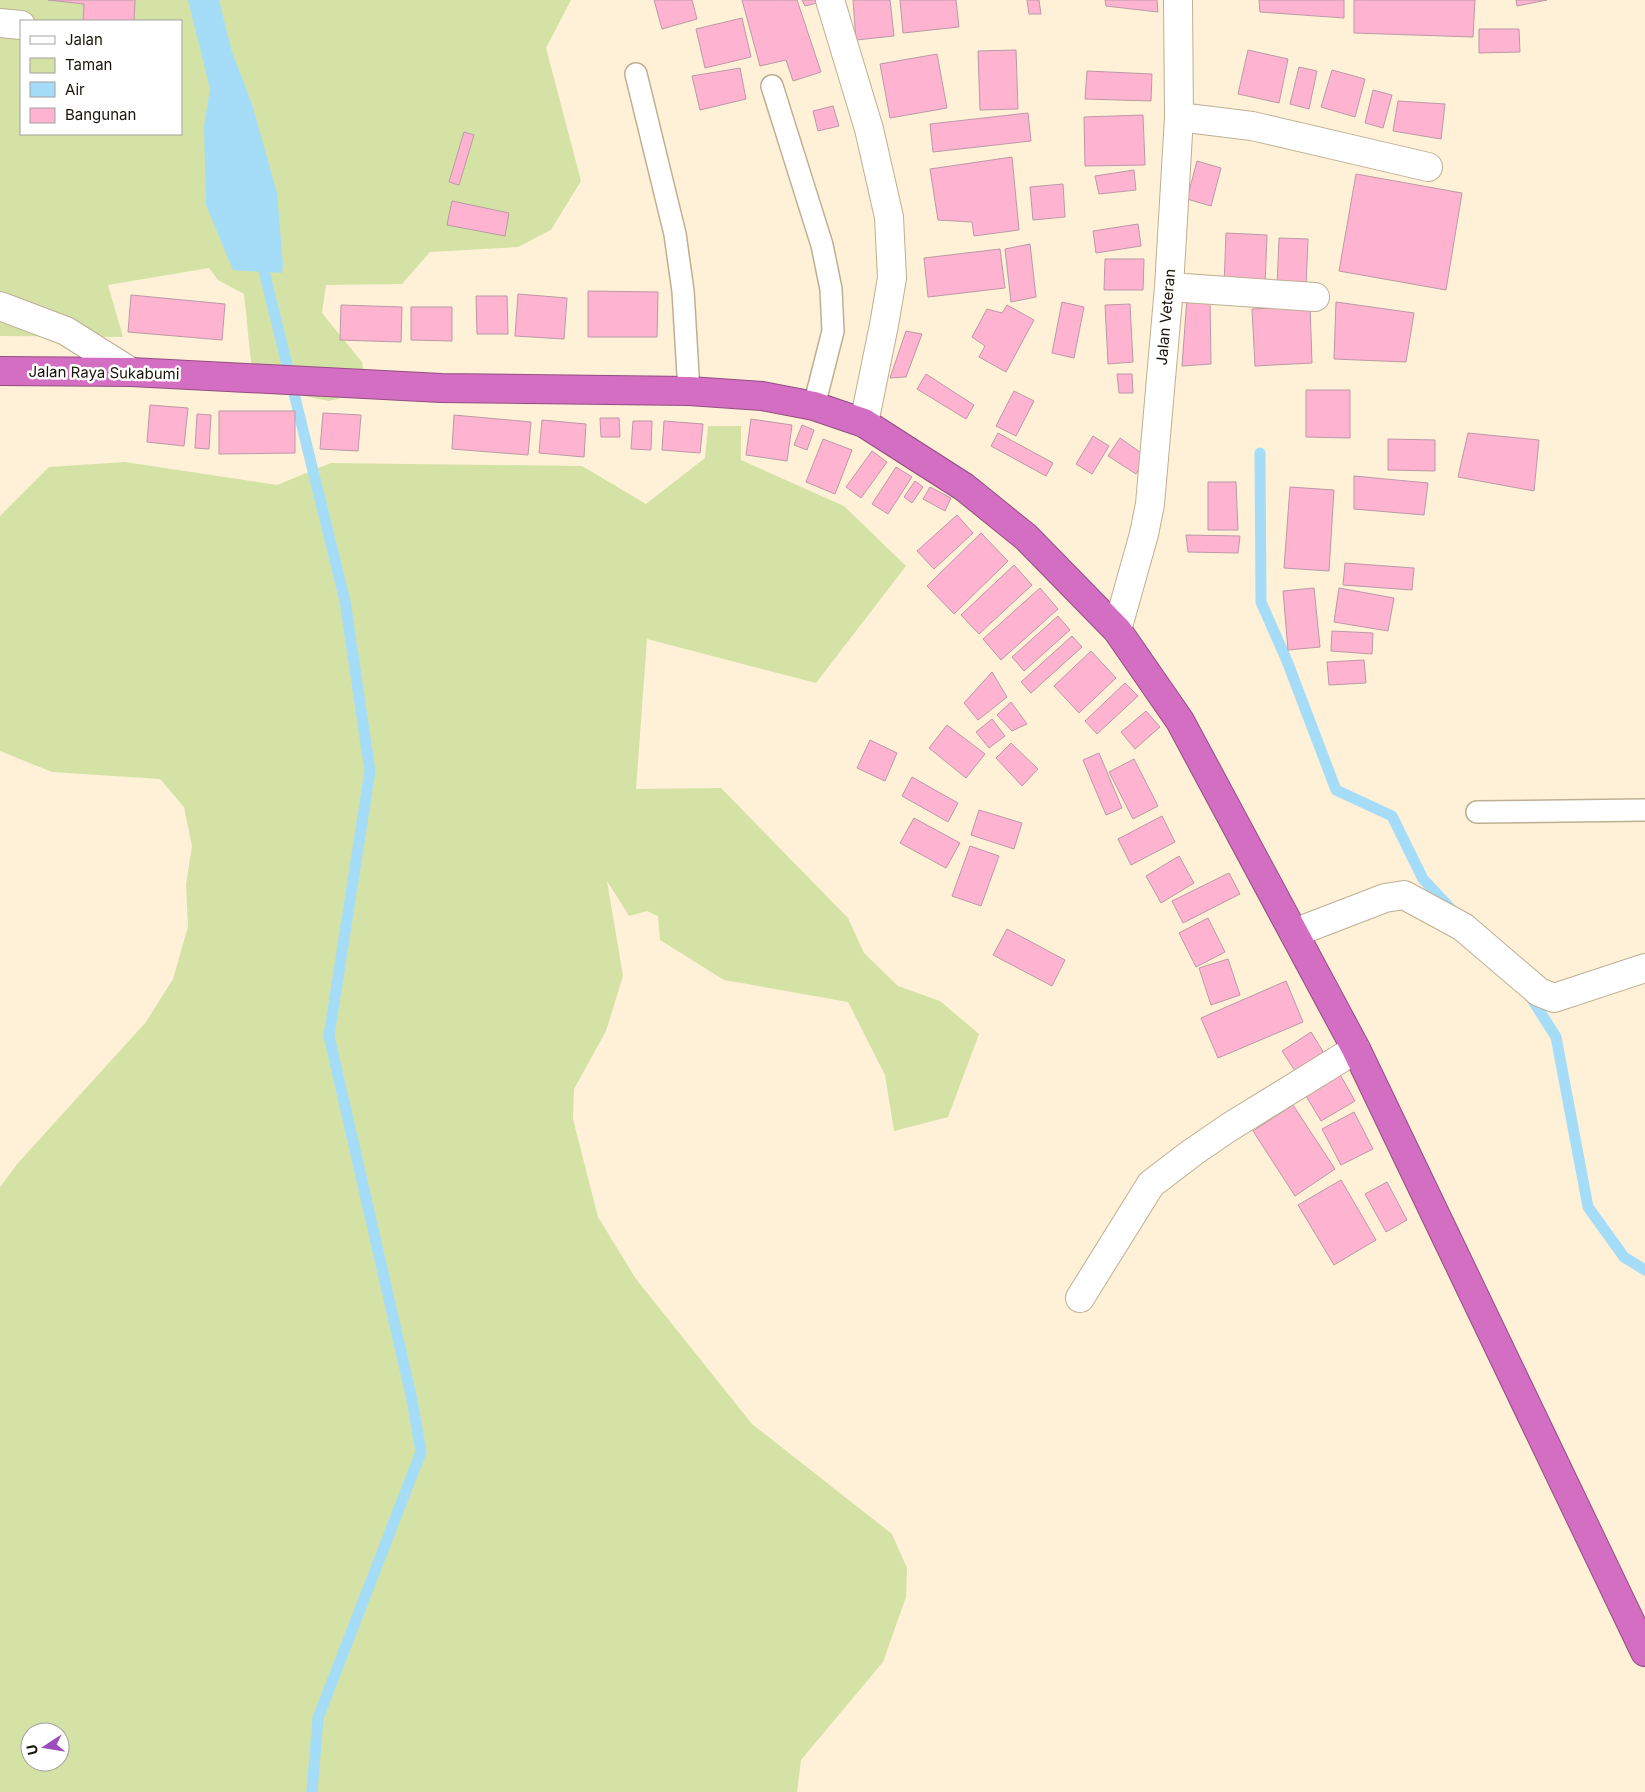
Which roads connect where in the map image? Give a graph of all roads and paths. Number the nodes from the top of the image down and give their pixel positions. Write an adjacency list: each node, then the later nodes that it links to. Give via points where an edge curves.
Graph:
1 (830, 0): 16 (street, via 869,129 889,217 892,278)
2 (1178, 0): 7 (street, Jalan Veteran)
3 (0, 23): 4 (street)
4 (20, 25)
5 (636, 74): 14 (lane, via 675,234 683,291)
6 (772, 86): 15 (lane, via 822,244 831,289 833,331)
7 (1179, 117): 8 (street, via 1252,126); 9 (street, Jalan Veteran)
8 (1428, 167)
9 (1169, 287): 10 (street); 17 (street, Jalan Veteran, via 1150,504)
10 (1316, 297)
11 (0, 306): 13 (street, via 66,331)
12 (0, 371): 13 (highway, Jalan Raya Sukabumi)
13 (131, 372): 14 (highway, Jalan Raya Sukabumi, via 440,388)
14 (689, 391): 15 (highway, Jalan Raya Sukabumi, via 762,396)
15 (814, 406): 16 (highway, Jalan Raya Sukabumi)
16 (864, 423): 17 (highway, Jalan Raya Sukabumi, via 964,487 1026,537)
17 (1117, 630): 20 (highway, Jalan Raya Sukabumi, via 1180,721)
18 (1645, 810): 19 (lane)
19 (1477, 812)
20 (1294, 933): 21 (street, via 1385,898 1404,895 1463,927 1538,992 1554,998); 22 (highway, Jalan Raya Sukabumi)
21 (1645, 968)
22 (1356, 1049): 23 (street, via 1228,1128 1151,1184); 24 (highway, Jalan Raya Sukabumi)
23 (1080, 1298)
24 (1645, 1652)

